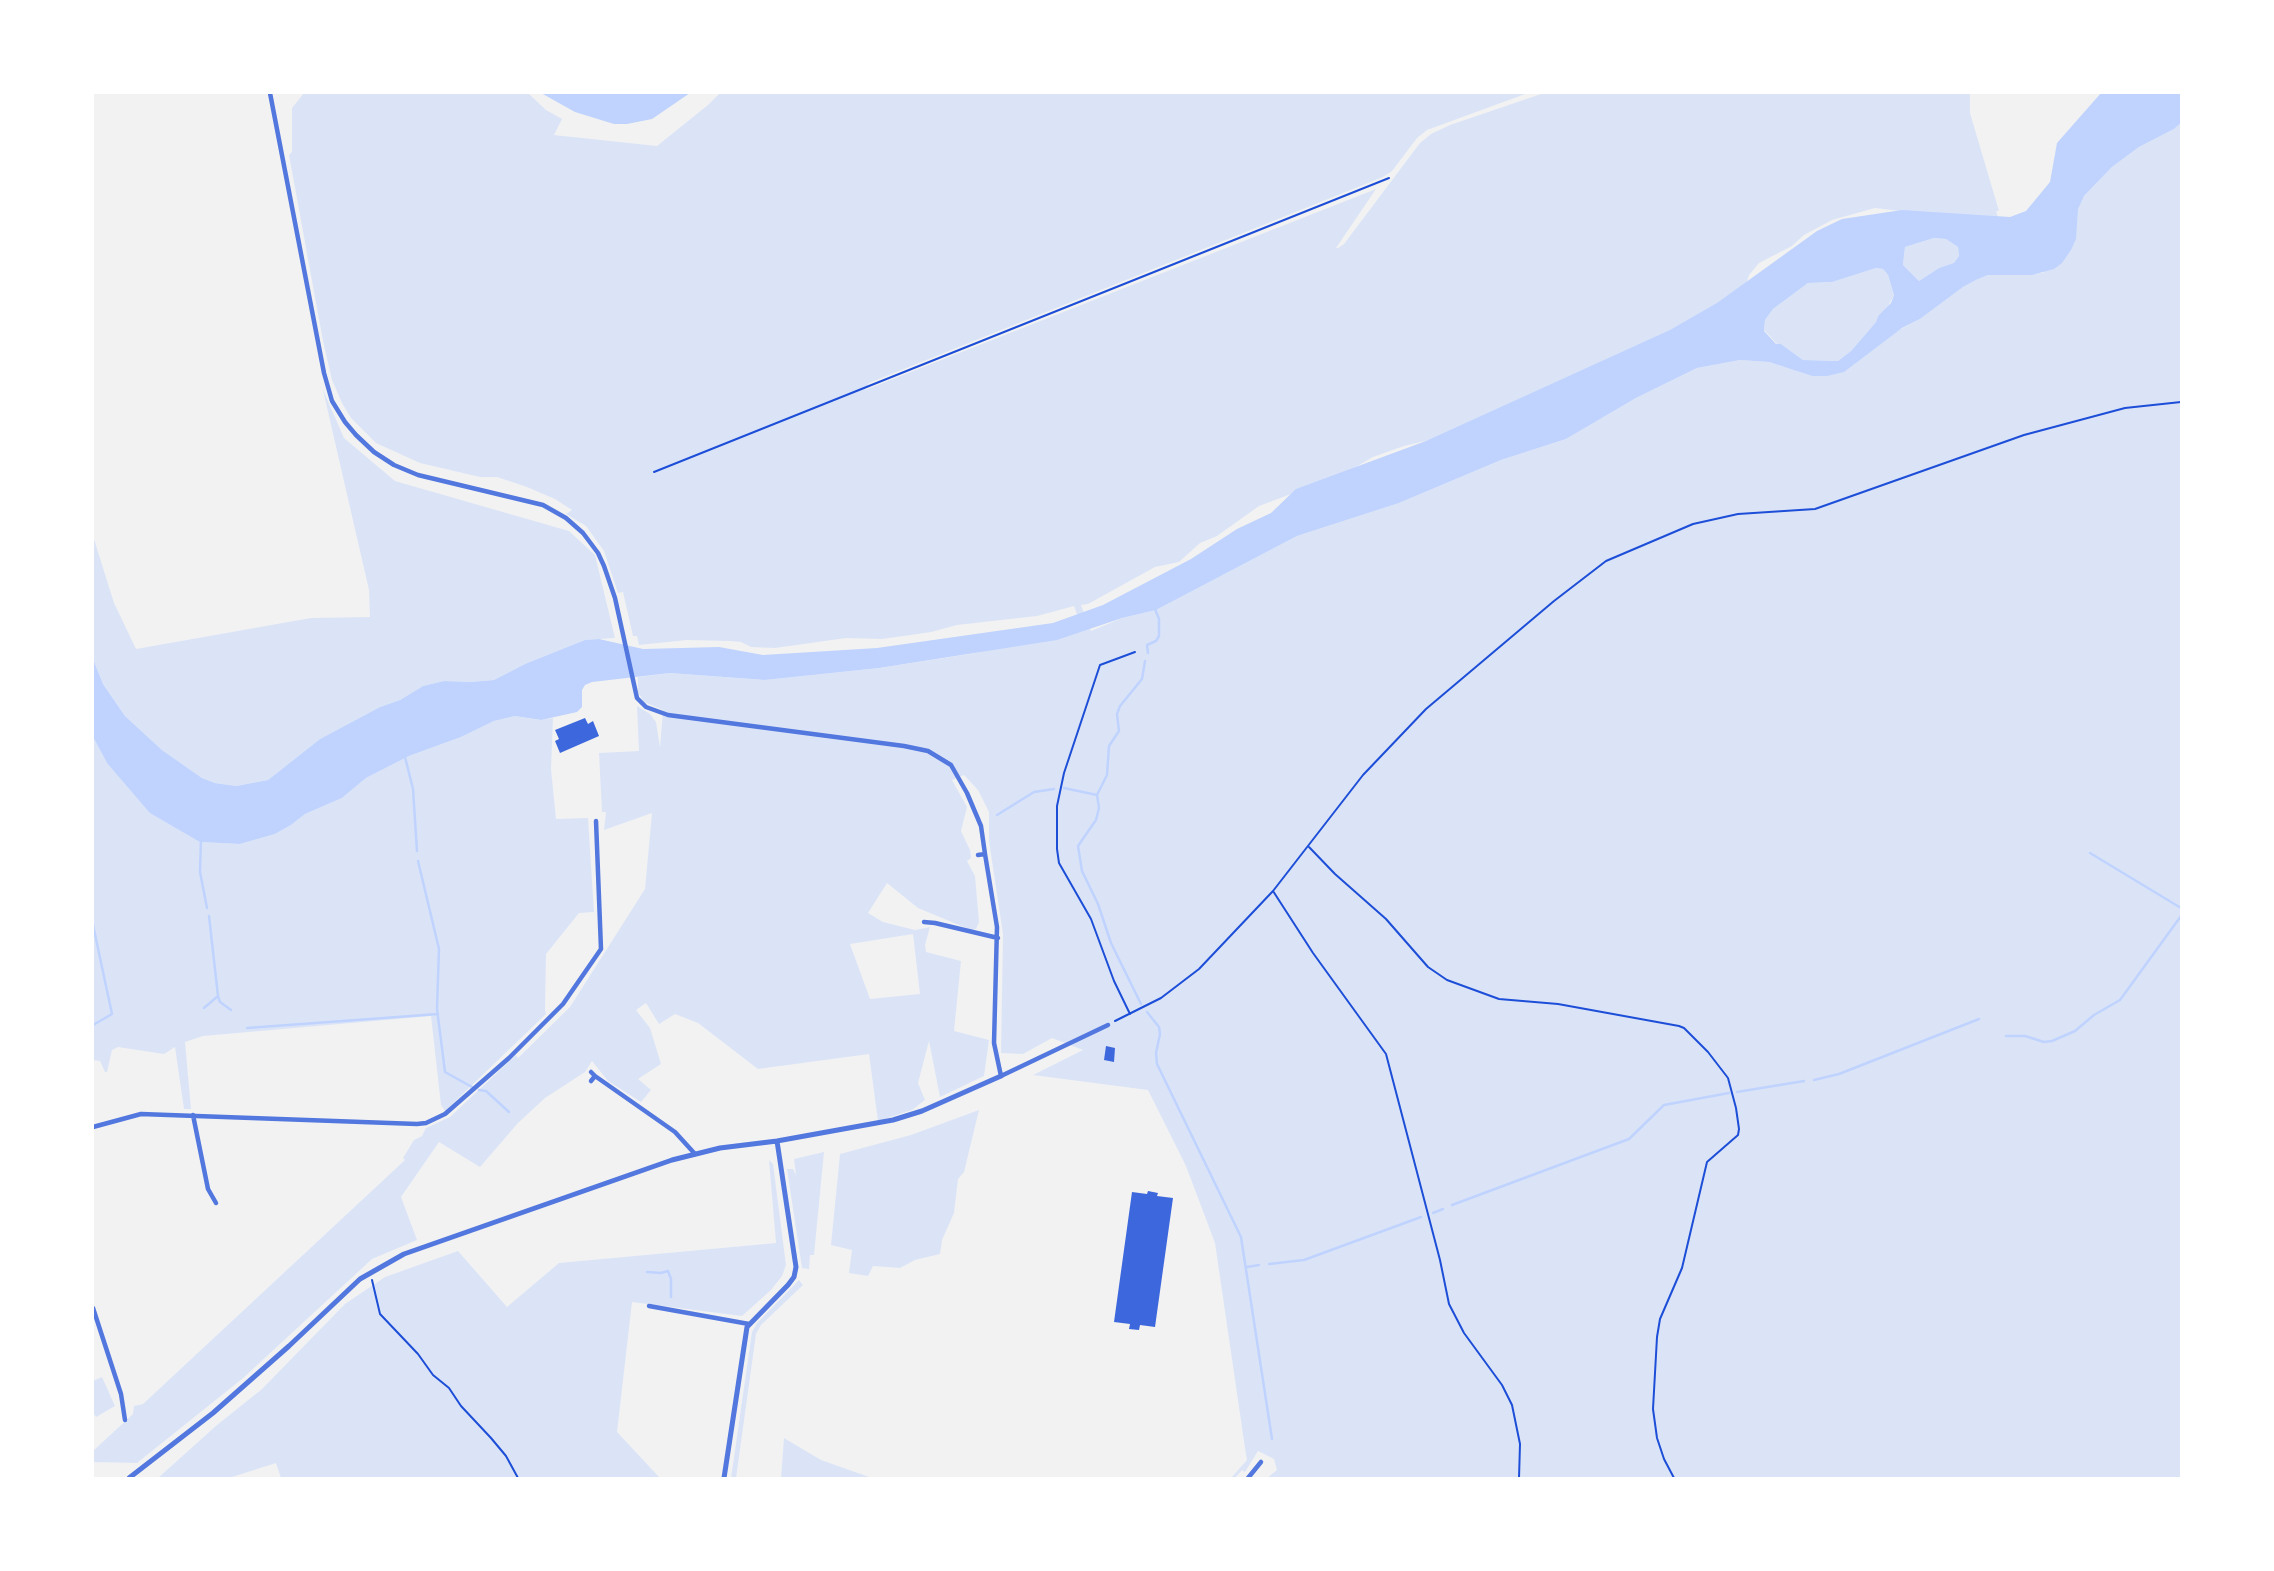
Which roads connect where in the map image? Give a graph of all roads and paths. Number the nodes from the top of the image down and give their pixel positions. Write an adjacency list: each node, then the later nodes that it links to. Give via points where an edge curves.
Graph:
1 (270, 93): 8 (street, via 324,373 332,401 345,422 394,465 542,505 583,533 598,553 615,598 633,683 646,707 668,715 928,751 951,765 967,793 981,826)
2 (1389, 178): 4 (path)
3 (2181, 402): 7 (path, via 2124,408 2024,435 1815,509 1738,514 1693,524 1606,561 1426,709 1363,775)
4 (654, 472)
5 (1135, 652): 13 (path, via 1100,665 1057,806 1059,863 1091,919)
6 (596, 821): 17 (street, via 601,949 563,1004 451,1111 418,1124)
7 (1308, 846): 10 (path); 33 (path, via 1447,980 1499,999 1558,1004 1679,1026 1728,1078 1738,1135 1707,1162 1682,1268 1657,1337 1653,1409 1657,1438)
8 (985, 854): 9 (street); 12 (street)
9 (978, 855)
10 (1273, 891): 13 (path, via 1199,969); 32 (path, via 1386,1054 1449,1304 1512,1405 1520,1444)
11 (924, 922): 12 (street)
12 (998, 939): 15 (street, via 994,1043)
13 (1130, 1015): 14 (path)
14 (1108, 1025): 15 (street)
15 (1001, 1076): 19 (street, via 893,1121)
16 (590, 1081): 20 (street, via 593,1074 675,1132)
17 (193, 1115): 18 (street, via 141,1114); 21 (street, via 208,1189)
18 (93, 1127)
19 (777, 1141): 20 (street); 25 (street, via 796,1267 788,1285)
20 (695, 1154): 22 (street, via 404,1254)
21 (216, 1203)
22 (370, 1272): 28 (street, via 213,1413); 29 (path, via 380,1314 491,1437)
23 (649, 1306): 25 (street)
24 (93, 1308): 26 (street)
25 (749, 1324): 30 (street)
26 (125, 1420)
27 (1261, 1462): 31 (street)
28 (129, 1478)
29 (518, 1478)
30 (724, 1478)
31 (1248, 1478)
32 (1518, 1478)
33 (1674, 1478)

